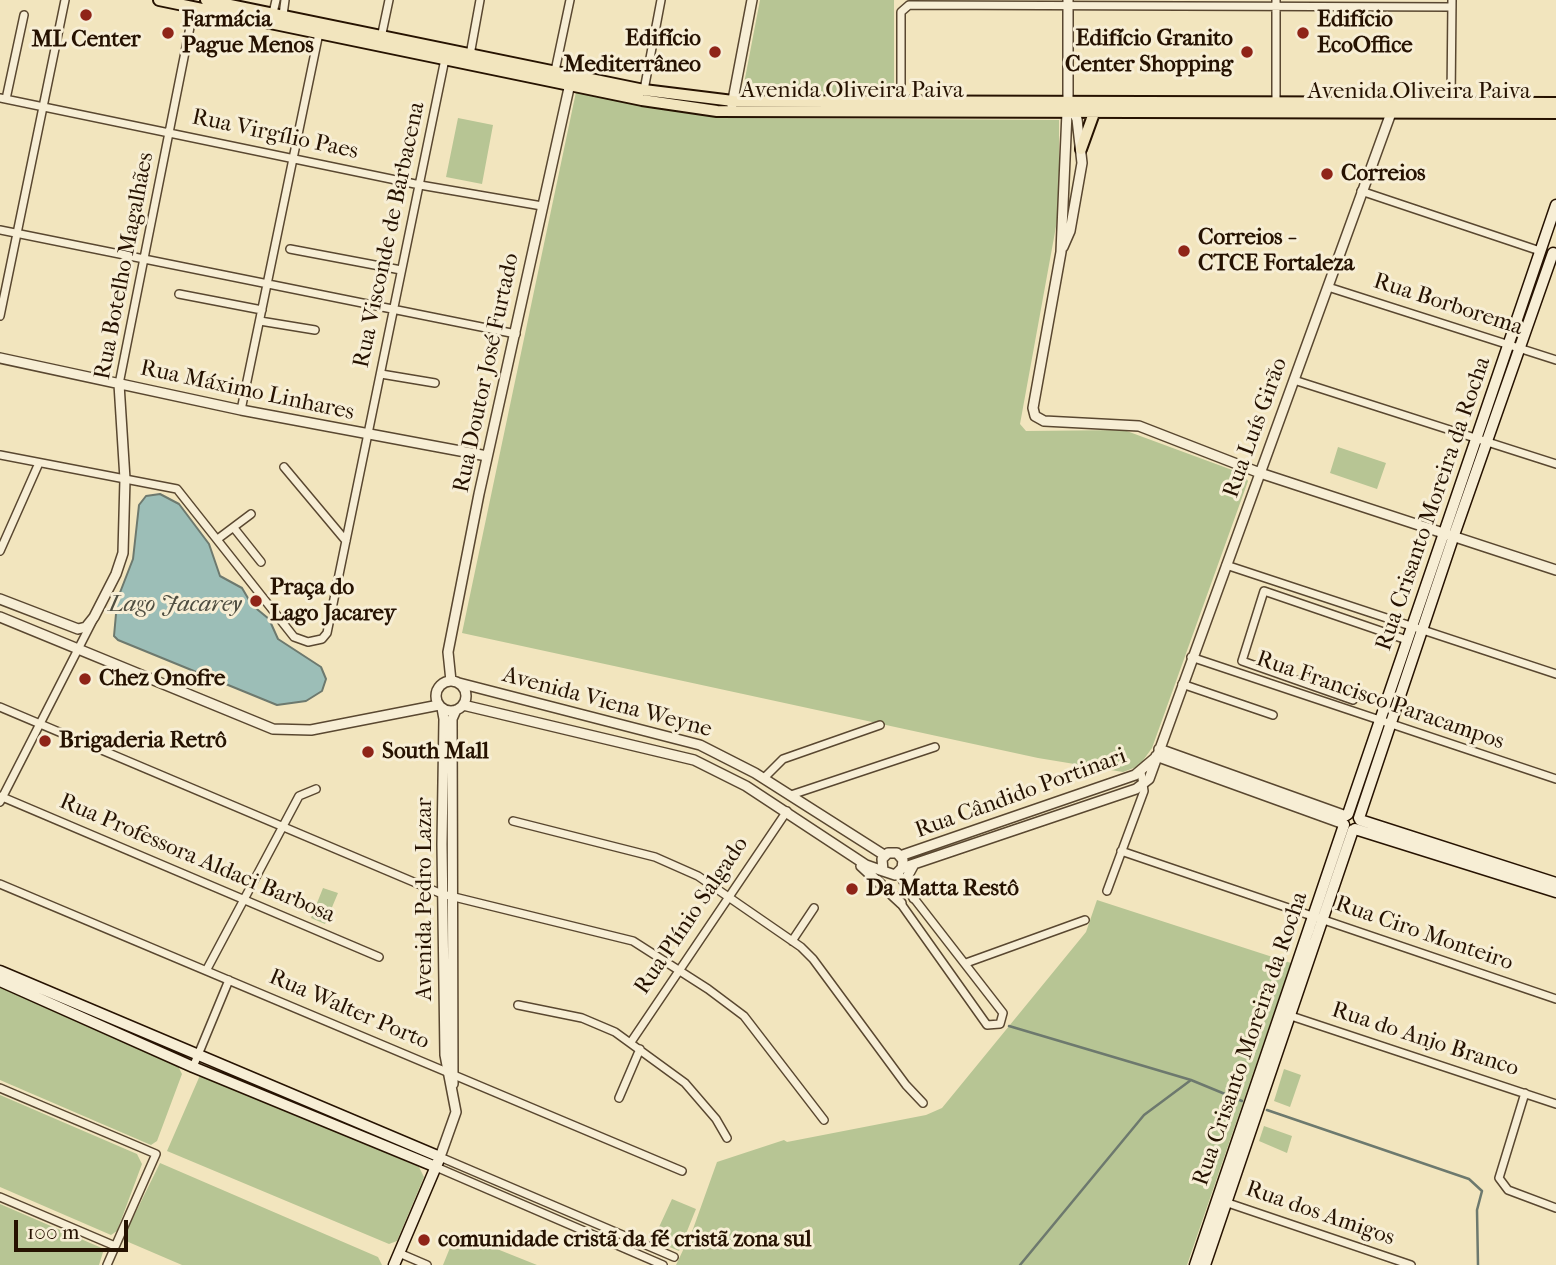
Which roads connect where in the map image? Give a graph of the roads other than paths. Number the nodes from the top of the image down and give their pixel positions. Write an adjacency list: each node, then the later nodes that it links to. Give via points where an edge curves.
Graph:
1 (65, 0): 30 (street)
2 (159, 0): 14 (main road, Avenida Oliveira Paiva)
3 (206, 0): 15 (main road, Avenida Oliveira Paiva)
4 (276, 0): 15 (street)
5 (285, 0): 15 (street)
6 (389, 0): 18 (street)
7 (480, 0): 19 (street)
8 (570, 0): 21 (street)
9 (662, 0): 23 (street)
10 (752, 0): 29 (street)
11 (1068, 3): 12 (street); 26 (street, via 906,6 901,12); 31 (street)
12 (1276, 4): 13 (street); 28 (street)
13 (1452, 4): 25 (street)
14 (194, 7): 17 (main road, Avenida Oliveira Paiva); 35 (street, Rua Botelho Magalhães)
15 (278, 14): 18 (main road, Avenida Oliveira Paiva)
16 (24, 15): 24 (street)
17 (318, 33): 18 (main road, Avenida Oliveira Paiva); 37 (street)
18 (381, 40): 19 (main road, Avenida Oliveira Paiva); 20 (main road, Avenida Oliveira Paiva)
19 (470, 55): 21 (main road, Avenida Oliveira Paiva)
20 (445, 59): 22 (main road, Avenida Oliveira Paiva); 40 (street, Rua Visconde de Barbacena)
21 (555, 71): 22 (main road, Avenida Oliveira Paiva)
22 (571, 79): 23 (main road, Avenida Oliveira Paiva); 29 (main road, Avenida Oliveira Paiva, via 680,107); 43 (street, Rua Doutor José Furtado)
23 (644, 90): 29 (main road, Avenida Oliveira Paiva)
24 (3, 99): 30 (street, Rua Virgílio Paes)
25 (1451, 102): 27 (main road, Avenida Oliveira Paiva); 28 (main road, Avenida Oliveira Paiva)
26 (901, 103): 29 (main road, Avenida Oliveira Paiva); 31 (main road, Avenida Oliveira Paiva)
27 (1556, 103)
28 (1276, 104): 31 (main road, Avenida Oliveira Paiva)
29 (732, 106): 31 (main road, Avenida Oliveira Paiva)
30 (43, 107): 35 (street, Rua Virgílio Paes); 45 (street)
31 (1070, 109): 32 (main road, Avenida Oliveira Paiva); 36 (street, via 1077,119); 38 (street)
32 (1094, 113): 33 (main road, Avenida Oliveira Paiva); 36 (main road)
33 (1391, 113): 34 (main road, Avenida Oliveira Paiva); 41 (street, Rua Luís Girão)
34 (1556, 113)
35 (170, 133): 37 (street, Rua Virgílio Paes); 50 (street, Rua Botelho Magalhães)
36 (1081, 149): 39 (street)
37 (292, 159): 40 (street, Rua Virgílio Paes); 52 (street)
38 (1067, 160): 39 (street, via 1073,167); 48 (street)
39 (1082, 163): 48 (street, via 1070,232)
40 (419, 185): 43 (street, Rua Virgílio Paes); 51 (street, Rua Visconde de Barbacena)
41 (1361, 191): 47 (street); 53 (street, Rua Luís Girão)
42 (1556, 205): 47 (main road, Rua Crisanto Moreira da Rocha)
43 (542, 206): 60 (street, Rua Doutor José Furtado)
44 (0, 230): 45 (street)
45 (17, 234): 50 (street); 57 (street)
46 (290, 249): 51 (street)
47 (1540, 251): 49 (main road); 61 (main road, Rua Crisanto Moreira da Rocha)
48 (1061, 252): 77 (street, via 1035,416 1044,421 1139,426)
49 (1554, 253): 62 (main road, Rua Crisanto Moreira da Rocha)
50 (144, 258): 52 (street); 68 (street, Rua Botelho Magalhães)
51 (401, 270): 56 (street, Rua Visconde de Barbacena)
52 (267, 285): 55 (street); 56 (street)
53 (1328, 287): 61 (street, Rua Borborema); 66 (street, Rua Luís Girão)
54 (179, 294): 55 (street)
55 (262, 310): 58 (street)
56 (394, 310): 60 (street); 65 (street, Rua Visconde de Barbacena)
57 (0, 316)
58 (260, 321): 59 (street); 69 (street)
59 (315, 330)
60 (516, 334): 73 (street, Rua Doutor José Furtado)
61 (1509, 345): 62 (street, Rua Borborema); 71 (main road, Rua Crisanto Moreira da Rocha)
62 (1520, 349): 64 (street, Rua Borborema); 71 (main road, Rua Crisanto Moreira da Rocha)
63 (0, 358): 68 (street, Rua Máximo Linhares)
64 (1556, 360)
65 (381, 374): 67 (street); 70 (street, Rua Visconde de Barbacena)
66 (1294, 380): 71 (street); 77 (street, Rua Luís Girão)
67 (435, 383)
68 (119, 384): 69 (street, Rua Máximo Linhares); 78 (street, Rua Botelho Magalhães)
69 (240, 410): 70 (street, Rua Máximo Linhares)
70 (368, 435): 73 (street, Rua Máximo Linhares); 83 (street, Rua Visconde de Barbacena)
71 (1480, 442): 75 (street); 81 (main road, Rua Crisanto Moreira da Rocha)
72 (0, 455): 74 (street)
73 (487, 456): 96 (street, Rua Doutor José Furtado, via 449,652 448,670)
74 (39, 463): 78 (street); 84 (street)
75 (1556, 464)
76 (284, 467): 83 (street)
77 (1260, 473): 81 (street); 86 (street, Rua Luís Girão)
78 (125, 479): 82 (street, via 177,489); 90 (street, Rua Botelho Magalhães, via 123,552)
79 (251, 514): 80 (street)
80 (234, 527): 82 (street); 85 (street)
81 (1449, 534): 87 (street); 91 (main road, Rua Crisanto Moreira da Rocha)
82 (219, 538): 83 (street, Rua Visconde de Barbacena, via 299,640 316,642 327,634)
83 (346, 541)
84 (0, 551)
85 (261, 562)
86 (1226, 565): 91 (street); 94 (street, Rua Luís Girão)
87 (1556, 570)
88 (0, 599): 90 (street, via 78,629)
89 (0, 617): 93 (street)
90 (94, 617): 93 (street, Rua Botelho Magalhães)
91 (1417, 628): 92 (main road, Rua Crisanto Moreira da Rocha); 95 (street); 105 (main road, Rua Crisanto Moreira da Rocha)
92 (1407, 640): 98 (street, via 1264,591 1242,662); 103 (main road, Rua Crisanto Moreira da Rocha)
93 (79, 651): 99 (street, via 287,732); 104 (street, Rua Botelho Magalhães)
94 (1191, 657): 97 (street, Rua Luís Girão); 103 (street, Rua Francisco Paracampos)
95 (1556, 674)
96 (455, 682): 99 (street, via 438,689); 101 (street, via 466,693); 109 (street, Avenida Viena Weyne, via 683,739)
97 (1182, 684): 102 (street); 108 (street, Rua Luís Girão)
98 (1353, 700)
99 (440, 706): 101 (street); 120 (street, Avenida Pedro Lazar, via 444,719)
100 (0, 707): 104 (street)
101 (459, 708): 111 (street, Avenida Viena Weyne, via 663,750); 121 (street, Avenida Pedro Lazar, via 452,719)
102 (1273, 715)
103 (1380, 720): 105 (street, Rua Francisco Paracampos); 123 (main road, Rua Crisanto Moreira da Rocha)
104 (40, 724): 118 (street, Rua Botelho Magalhães); 125 (street)
105 (1392, 724): 113 (street, Rua Francisco Paracampos); 123 (main road, Rua Crisanto Moreira da Rocha)
106 (880, 725): 112 (street, via 783,759)
107 (935, 747): 117 (street)
108 (1157, 753): 110 (street, Rua Cândido Portinari); 114 (street, Rua Cândido Portinari, via 1152,774); 123 (street)
109 (732, 760): 111 (street, via 732,771); 112 (street, Avenida Viena Weyne)
110 (1141, 772): 114 (street); 124 (street, Rua Cândido Portinari)
111 (726, 775): 115 (street, Avenida Viena Weyne)
112 (760, 775): 115 (street, via 748,777); 117 (street, Avenida Viena Weyne)
113 (1556, 779)
114 (1144, 784): 126 (street, Rua Cândido Portinari); 127 (street)
115 (746, 786): 119 (street, Avenida Viena Weyne)
116 (316, 789): 125 (street, via 299,796)
117 (791, 795): 128 (street, Avenida Viena Weyne)
118 (1, 798): 143 (street, Rua Professora Aldaci Barbosa)
119 (787, 811): 130 (street, Avenida Viena Weyne); 140 (street, Rua Plínio Salgado)
120 (443, 815): 121 (street); 139 (street, Avenida Pedro Lazar)
121 (454, 815): 141 (street, Avenida Pedro Lazar)
122 (513, 821): 140 (street, via 655,857 698,876)
123 (1351, 822): 131 (main road); 146 (main road, Rua Crisanto Moreira da Rocha)
124 (999, 823): 126 (street); 129 (street, Rua Cândido Portinari)
125 (284, 826): 139 (street); 143 (street)
126 (1002, 834): 132 (street, Rua Cândido Portinari)
127 (1121, 851): 137 (street); 146 (street, Rua Ciro Monteiro)
128 (884, 855): 129 (street); 134 (street)
129 (900, 856): 133 (street)
130 (856, 859): 134 (street, Avenida Viena Weyne); 144 (street)
131 (1469, 860): 135 (main road); 138 (main road)
132 (913, 866): 133 (street, Rua Cândido Portinari); 142 (street, via 907,877)
133 (901, 871): 134 (street); 142 (street)
134 (884, 872): 144 (street)
135 (1556, 883)
136 (0, 884): 152 (street, Rua Walter Porto)
137 (1107, 891)
138 (1556, 892)
139 (442, 894): 141 (street); 150 (street, Avenida Pedro Lazar)
140 (726, 897): 148 (street); 153 (street, Rua Plínio Salgado)
141 (454, 898): 150 (street, Avenida Pedro Lazar); 153 (street, via 633,941)
142 (914, 898): 151 (street)
143 (243, 899): 149 (street, Rua Professora Aldaci Barbosa); 152 (street)
144 (901, 904): 151 (street, via 987,1025 1000,1024 1003,1013)
145 (814, 908): 148 (street)
146 (1318, 918): 157 (street, Rua Ciro Monteiro); 159 (main road, Rua Crisanto Moreira da Rocha)
147 (1085, 920): 151 (street)
148 (792, 942): 167 (street, via 813,960)
149 (379, 957)
150 (449, 963): 163 (street, Avenida Pedro Lazar)
151 (966, 963)
152 (207, 969): 155 (street, Rua Walter Porto)
153 (678, 970): 160 (street, Rua Plínio Salgado); 169 (street, via 744,1016)
154 (0, 971): 162 (main road)
155 (229, 980): 162 (street); 163 (street, Rua Walter Porto)
156 (0, 981): 162 (main road)
157 (1556, 999)
158 (518, 1005): 160 (street, via 598,1023)
159 (1286, 1014): 165 (street, Rua do Anjo Branco); 175 (main road, Rua Crisanto Moreira da Rocha)
160 (631, 1042): 161 (street)
161 (640, 1049): 166 (street); 170 (street, via 685,1083)
162 (195, 1061): 171 (main road)
163 (451, 1074): 171 (street, Avenida Pedro Lazar, via 455,1117); 172 (street, Rua Walter Porto)
164 (0, 1088): 181 (street, via 156,1154)
165 (1525, 1094): 168 (street, Rua do Anjo Branco); 177 (street, via 1499,1178 1508,1191)
166 (619, 1098)
167 (923, 1103)
168 (1556, 1104)
169 (824, 1120)
170 (727, 1139)
171 (438, 1162): 173 (street); 176 (street); 182 (main road, Avenida Pedro Lazar)
172 (682, 1171)
173 (531, 1196): 176 (street); 178 (street)
174 (0, 1197): 181 (street)
175 (1222, 1201): 189 (main road, Rua Crisanto Moreira da Rocha); 190 (main road, Rua Crisanto Moreira da Rocha); 191 (street, Rua dos Amigos)
176 (527, 1206): 179 (street)
177 (1556, 1208)
178 (615, 1232): 179 (street); 180 (street)
179 (611, 1242): 183 (street)
180 (639, 1242): 183 (street); 184 (street)
181 (115, 1246): 185 (street)
182 (399, 1253): 186 (main road, Avenida Pedro Lazar); 187 (street)
183 (635, 1253): 188 (street)
184 (674, 1257)
185 (107, 1265)
186 (394, 1265)
187 (427, 1265)
188 (663, 1265)
189 (1195, 1265)
190 (1205, 1265)
191 (1411, 1265)

